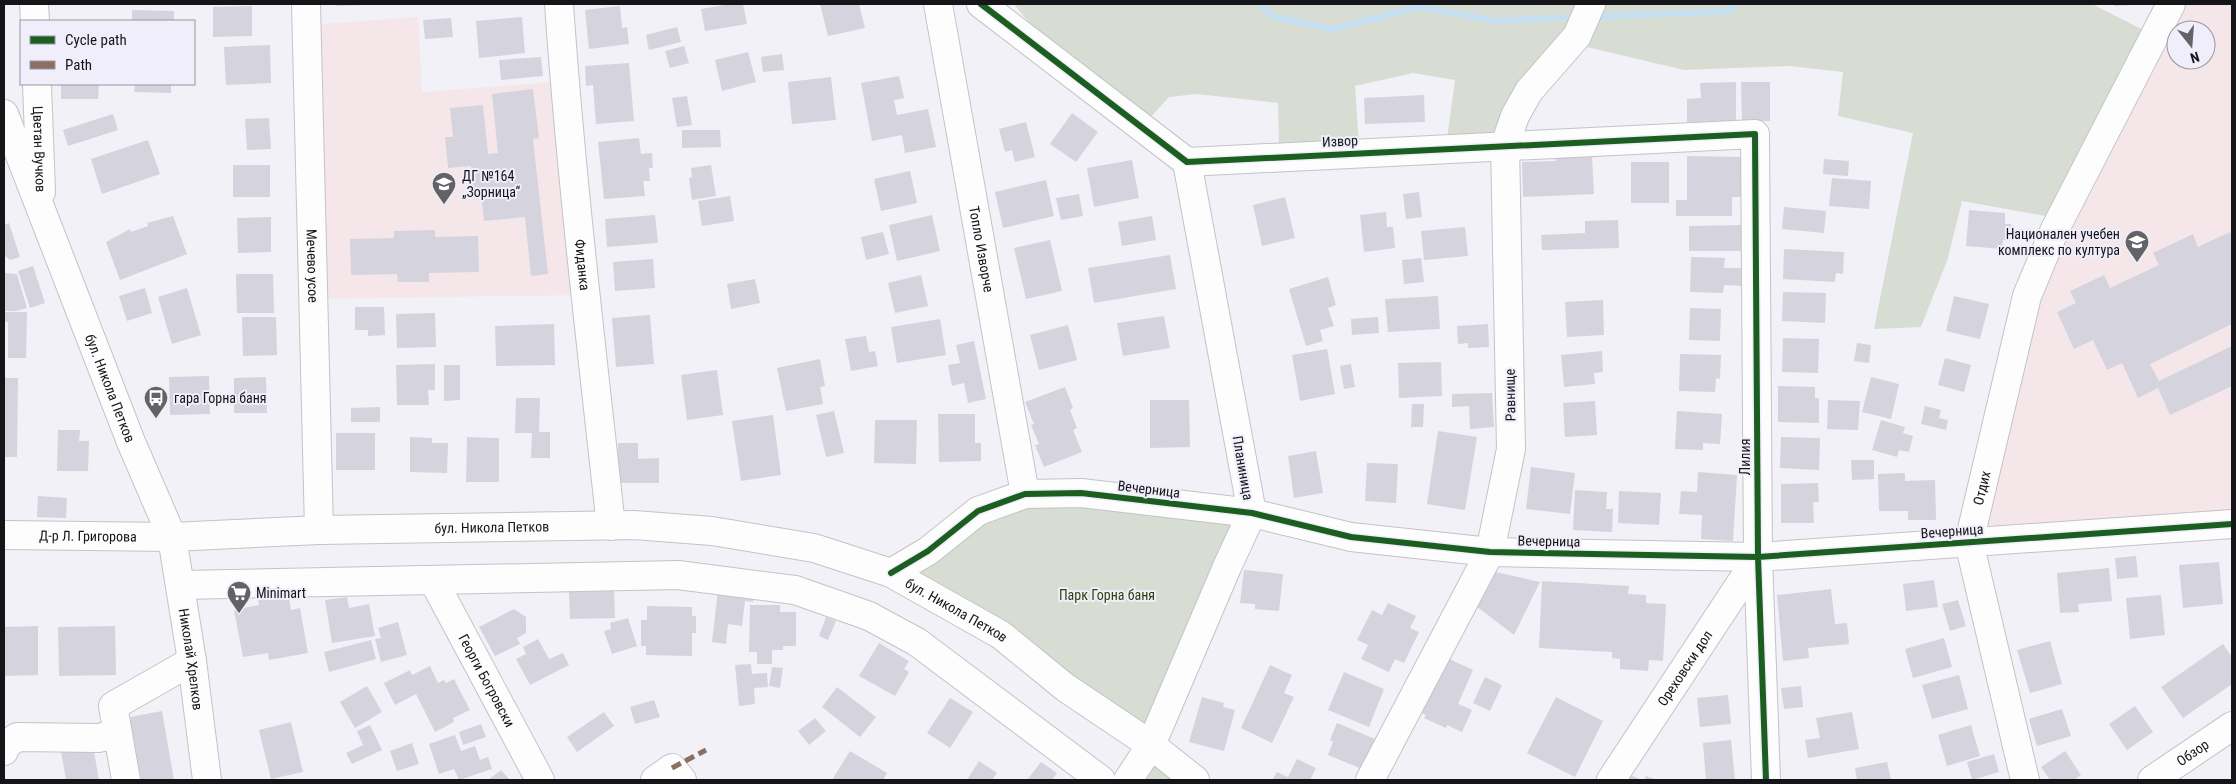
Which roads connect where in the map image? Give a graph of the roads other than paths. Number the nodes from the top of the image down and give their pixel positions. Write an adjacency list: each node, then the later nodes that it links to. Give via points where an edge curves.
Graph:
1 (34, 4): 8 (street)
2 (306, 4): 19 (street, Мечево усое)
3 (559, 4): 18 (street, Фиданка, via 585,295)
4 (938, 4): 15 (street, Топло Изворче)
5 (981, 4): 13 (street)
6 (1590, 4): 12 (street, Равнище, via 1577,36 1529,92 1515,116)
7 (2171, 4): 22 (street, Отдих, via 2055,229 2026,296)
8 (35, 20)
9 (37, 85): 14 (street, Цветан Вучков)
10 (4, 114): 14 (street, бул. Никола Петков)
11 (1754, 134): 12 (street, Извор); 24 (street, Лилия)
12 (1505, 145): 13 (street, Извор); 23 (street, Равнище, via 1511,449)
13 (1187, 162): 16 (street, Планиница)
14 (42, 213): 21 (street, бул. Никола Петков, via 131,442)
15 (1026, 494): 16 (street, Вечерница, via 1081,493); 25 (street, Вечерница, via 978,511 928,551)
16 (1252, 513): 23 (street, Вечерница, via 1351,537); 31 (street, Планиница)
17 (2232, 524): 22 (street, Вечерница)
18 (611, 526): 19 (street, бул. Никола Петков); 25 (street, бул. Никола Петков, via 712,531 814,548)
19 (319, 530): 21 (street, бул. Никола Петков)
20 (4, 535): 21 (street, Д-р Л. Григорова)
21 (172, 537): 27 (street, Николай Хрелков)
22 (1969, 542): 24 (street, Вечерница); 44 (street, Отдих)
23 (1490, 552): 24 (street, Вечерница); 41 (street, Равнище)
24 (1758, 558): 42 (street, Ореховски дол); 43 (street, Лилия)
25 (891, 573): 31 (street, бул. Никола Петков, via 1001,636 1066,688)
26 (433, 580): 27 (street); 35 (street, Георги Богровски); 38 (street, via 678,575 795,590 869,616 917,642)
27 (180, 585): 28 (street, Николай Хрелков)
28 (192, 661): 30 (street, via 113,706); 34 (street, Николай Хрелков)
29 (2232, 726): 45 (street, Обзор)
30 (118, 734): 32 (street, via 98,738 17,736 5,746); 33 (street)
31 (1151, 745): 39 (street, Планиница); 40 (street, бул. Никола Петков)
32 (4, 751)
33 (126, 780)
34 (207, 780)
35 (540, 780)
36 (655, 780): 37 (street, via 672,768)
37 (682, 780)
38 (1101, 780)
39 (1128, 780)
40 (1195, 780)
41 (1370, 780)
42 (1611, 780)
43 (1766, 780)
44 (2025, 780)
45 (2152, 780)

